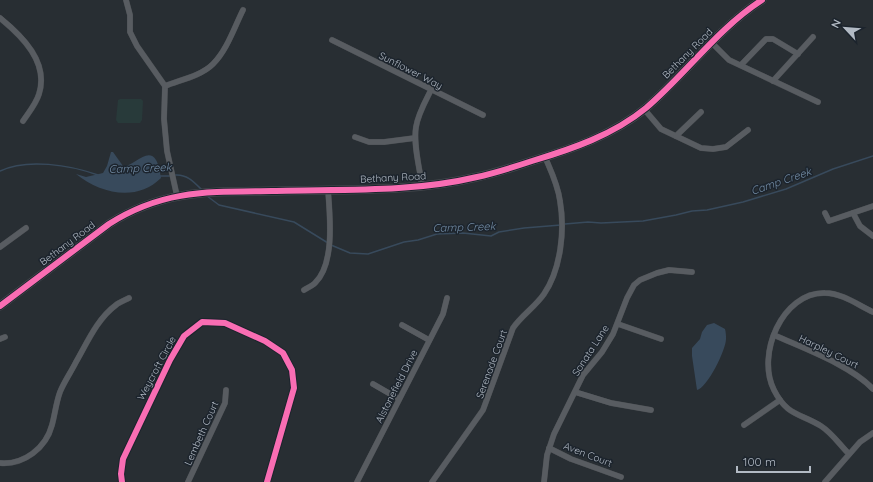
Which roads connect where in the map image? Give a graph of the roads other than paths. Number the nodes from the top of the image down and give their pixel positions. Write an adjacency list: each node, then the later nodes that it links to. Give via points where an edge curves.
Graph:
1 (126, 0): 11 (street, via 130,32)
2 (762, 0): 7 (street, Bethany Road)
3 (244, 10): 11 (street, via 225,47 212,65 197,75)
4 (0, 18): 17 (street, via 26,43 35,57 42,77 38,95)
5 (813, 38): 8 (street)
6 (332, 40): 12 (street, Sunflower Way)
7 (711, 42): 9 (street, via 729,60); 14 (street, Bethany Road)
8 (798, 54): 9 (street, via 773,39 766,40); 10 (street)
9 (741, 65): 10 (street)
10 (773, 81): 13 (street)
11 (165, 86): 25 (street, via 167,151)
12 (431, 90): 16 (street, Sunflower Way); 21 (street, via 419,114)
13 (818, 102)
14 (644, 110): 19 (street, via 661,129); 22 (street, Bethany Road, via 589,142)
15 (701, 112): 19 (street)
16 (483, 115)
17 (23, 121)
18 (748, 130): 19 (street, via 726,147 713,149 701,148)
19 (676, 136)
20 (355, 137): 21 (street, via 369,142)
21 (415, 138): 23 (street)
22 (545, 157): 23 (street, Bethany Road, via 475,178); 60 (street, Serenade Court, via 555,180 562,216 562,238 554,275 539,300 522,316 514,328 483,410)
23 (422, 186): 24 (street, Bethany Road)
24 (328, 190): 25 (street, Bethany Road, via 193,193); 33 (street, via 329,251 324,269 315,283)
25 (177, 196): 36 (street, Bethany Road, via 126,213)
26 (873, 206): 28 (street)
27 (825, 213): 28 (street, via 829,221)
28 (853, 213): 30 (street, via 860,226)
29 (26, 228): 31 (street)
30 (873, 236)
31 (0, 247)
32 (692, 272): 38 (street, Sonata Lane, via 669,270 640,280 630,292)
33 (304, 290)
34 (129, 298): 54 (street, via 116,304 91,336 60,391 52,426 43,444 31,456 20,461)
35 (447, 298): 42 (street, Alstonefield Drive, via 443,314)
36 (0, 306)
37 (873, 312): 40 (street, via 832,294 810,294 789,309)
38 (618, 324): 41 (street); 46 (street, Sonata Lane, via 602,352 583,375)
39 (402, 325): 42 (street)
40 (774, 335): 44 (street, Harpley Court, via 847,369); 48 (street, via 768,354 768,369 771,383)
41 (661, 339)
42 (429, 340): 47 (street, Alstonefield Drive)
43 (373, 384): 47 (street)
44 (873, 389)
45 (226, 390): 57 (street, Lembeth Court, via 225,403)
46 (575, 392): 49 (street, via 611,403); 52 (street, Sonata Lane)
47 (399, 399): 59 (street, Alstonefield Drive)
48 (780, 400): 50 (street); 53 (street, via 796,415 821,426)
49 (651, 410)
50 (744, 425)
51 (873, 433): 53 (street)
52 (549, 448): 55 (street, Aven Court); 61 (street, Sonata Lane)
53 (849, 454): 62 (street)
54 (0, 463)
55 (621, 477)
56 (122, 482): 58 (street, Weycroft Circle, via 123,460 170,360 184,336 202,322 225,323 265,341 283,353 292,370 294,388)
57 (188, 482)
58 (267, 482)
59 (357, 482)
60 (432, 482)
61 (544, 482)
62 (825, 482)

